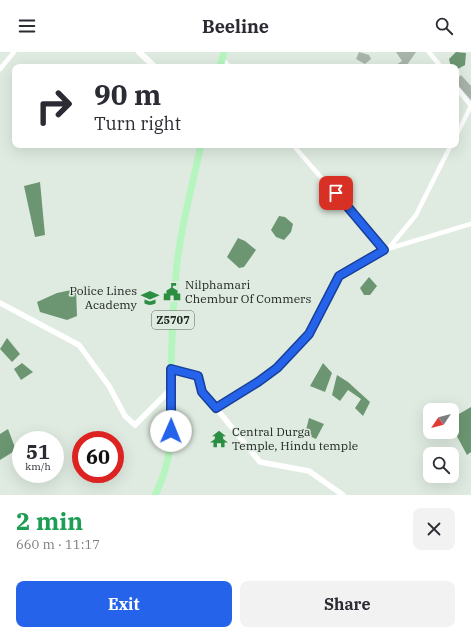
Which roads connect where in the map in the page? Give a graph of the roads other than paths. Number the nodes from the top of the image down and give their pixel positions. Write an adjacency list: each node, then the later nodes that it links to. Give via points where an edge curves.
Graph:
1 (14, 52): 6 (street)
2 (139, 52): 4 (main road)
3 (429, 52): 5 (street)
4 (152, 64)
5 (439, 64)
6 (0, 69)
7 (459, 91): 8 (street)
8 (471, 106): 9 (street)
9 (459, 130)
10 (200, 148): 16 (main road, Z5707, via 176,272)
11 (296, 148): 14 (street)
12 (450, 148): 14 (street, via 416,215)
13 (471, 224): 14 (street)
14 (386, 249): 18 (street, via 339,276 309,334 277,368)
15 (0, 303): 17 (street, via 79,345 134,425)
16 (171, 369): 17 (main road, Z5707); 18 (street, via 198,376 202,392)
17 (172, 388): 19 (main road, Z5707, via 171,445 165,475)
18 (216, 408): 20 (street, via 260,462 309,471)
19 (155, 495)
20 (343, 495)

